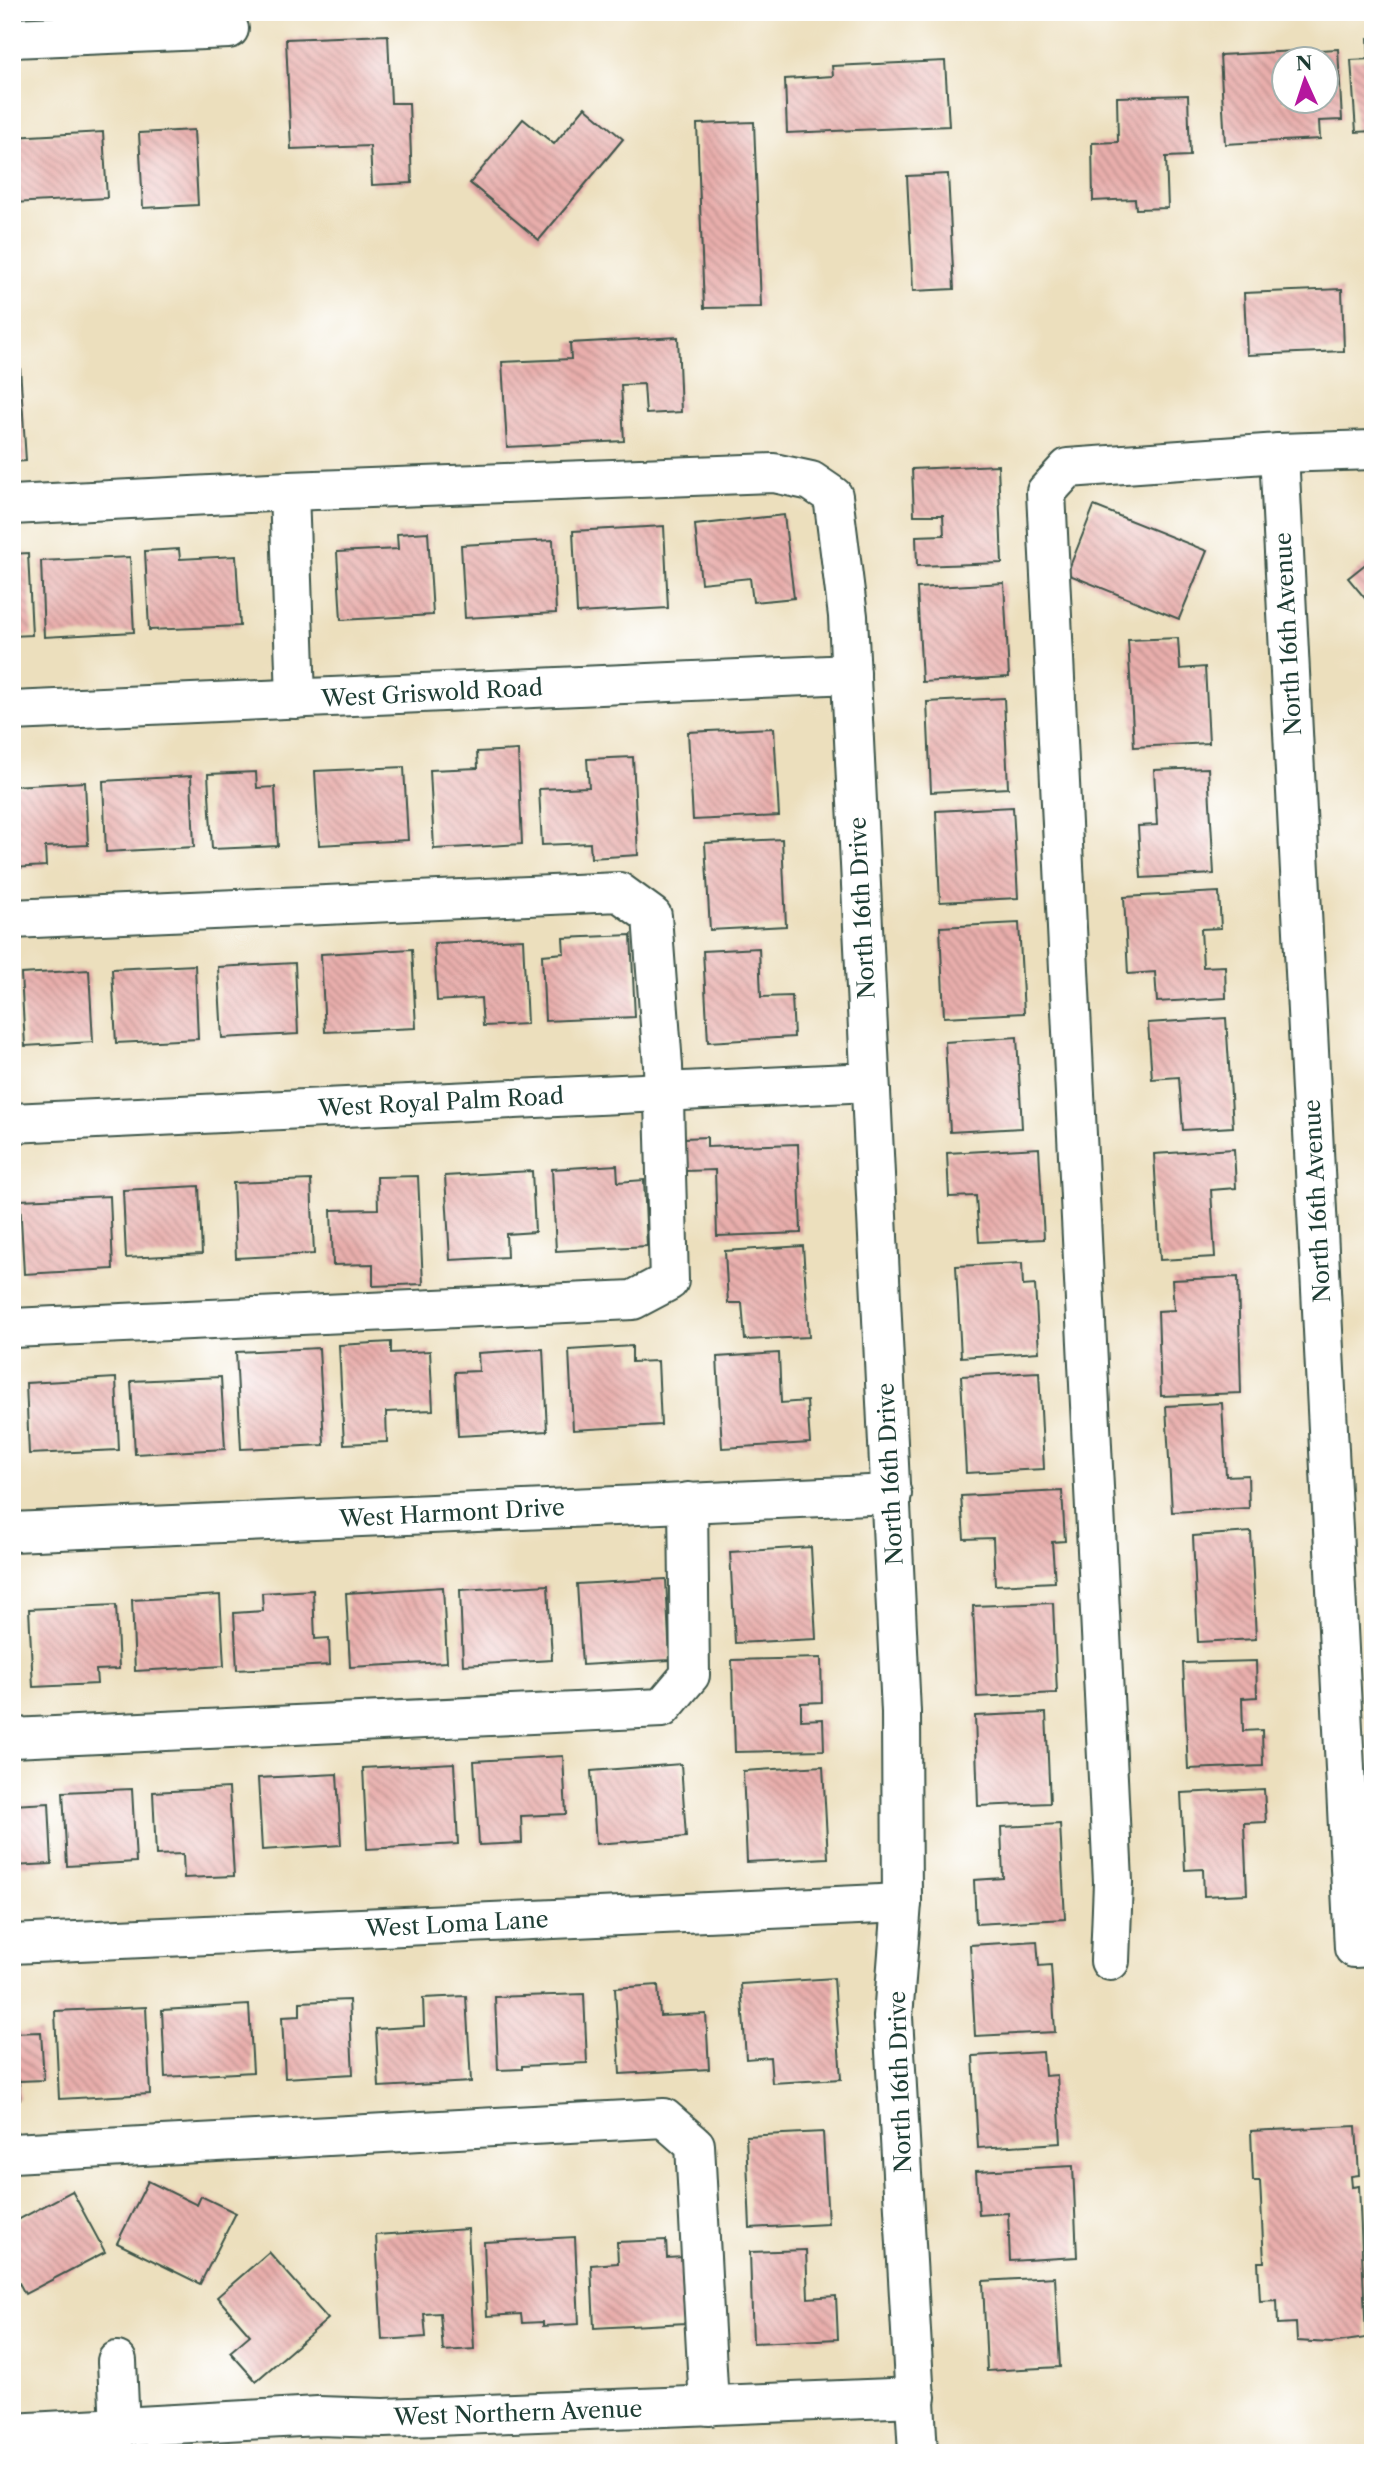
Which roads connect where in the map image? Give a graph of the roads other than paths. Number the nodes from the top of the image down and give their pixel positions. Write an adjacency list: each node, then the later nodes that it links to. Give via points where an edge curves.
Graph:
1 (229, 29): 2 (street)
2 (12, 38)
3 (1373, 450): 4 (street)
4 (1279, 453): 21 (street, North 16th Avenue); 22 (street, via 1068,468 1046,492 1114,1882)
5 (289, 491): 6 (street); 7 (street, North 16th Drive, via 774,473 811,481 832,496); 8 (street)
6 (12, 505)
7 (851, 674): 8 (street, West Griswold Road); 11 (street, North 16th Drive)
8 (296, 699): 9 (street, West Griswold Road)
9 (12, 711)
10 (12, 919): 12 (street, via 619,892 652,916)
11 (870, 1082): 12 (street, West Royal Palm Road); 15 (street, North 16th Drive)
12 (664, 1091): 13 (street, West Royal Palm Road); 14 (street, via 669,1281 633,1300)
13 (12, 1123)
14 (12, 1328)
15 (892, 1494): 16 (street, West Harmont Drive); 19 (street, North 16th Drive, via 901,1712)
16 (688, 1502): 17 (street, West Harmont Drive); 18 (street, via 690,1675 662,1708)
17 (12, 1532)
18 (12, 1738)
19 (902, 1903): 20 (street, West Loma Lane); 25 (street, North 16th Drive, via 893,2017)
20 (12, 1944)
21 (1363, 1948)
22 (1110, 1961)
23 (12, 2152): 26 (street, via 664,2118 695,2145)
24 (117, 2361): 27 (street)
25 (916, 2397): 26 (street, West Northern Avenue); 29 (street, North 16th Drive)
26 (709, 2406): 27 (street, West Northern Avenue, via 384,2418 317,2416)
27 (120, 2428): 28 (street, West Northern Avenue)
28 (12, 2433)
29 (918, 2453)

